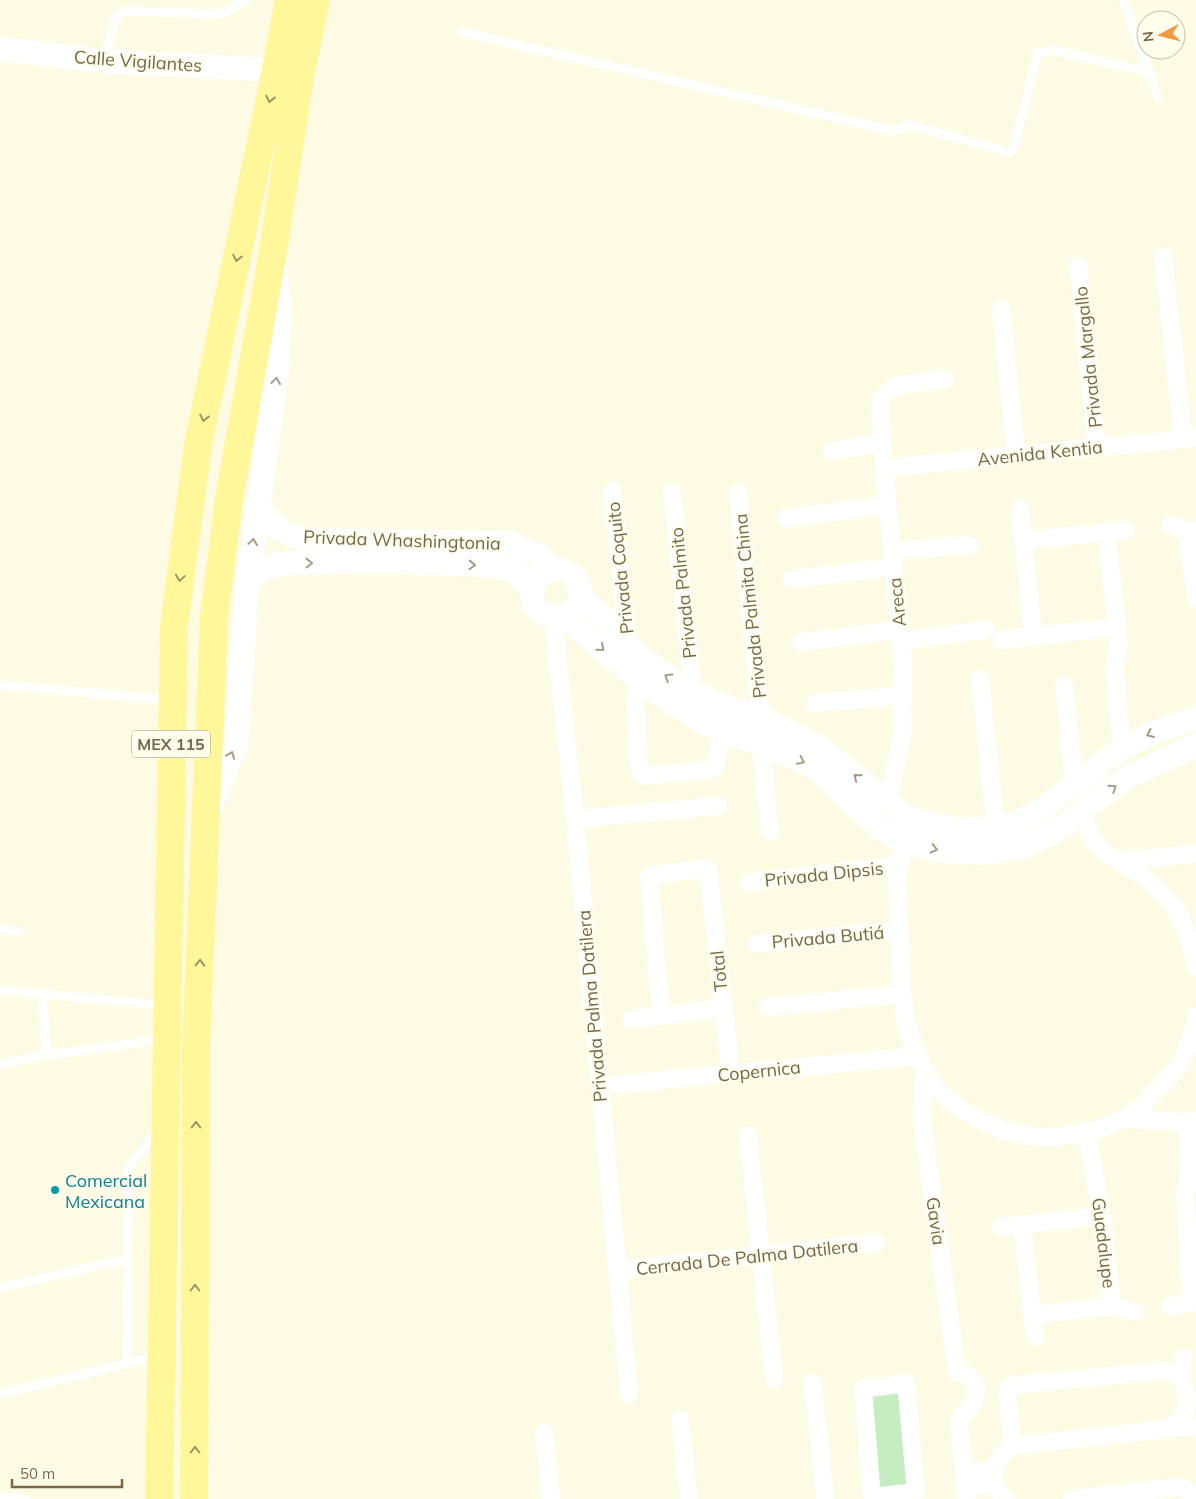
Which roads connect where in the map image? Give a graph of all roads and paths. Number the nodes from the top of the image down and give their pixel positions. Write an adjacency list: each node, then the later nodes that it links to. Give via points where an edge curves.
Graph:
1 (247, 0): 7 (lane, via 221,14 123,11 116,18)
2 (289, 0): 8 (main road, MEX 115)
3 (316, 0): 8 (main road, MEX 115)
4 (1123, 0): 9 (lane)
5 (460, 32): 9 (lane, via 893,131 909,124 1008,152 1014,147 1038,53 1052,50)
6 (0, 49): 7 (main road, Calle Vigilantes)
7 (103, 61): 8 (main road, Calle Vigilantes)
8 (289, 70): 12 (main road, MEX 115); 55 (main road, MEX 115, one-way to 55, via 198,445 174,626)
9 (1148, 72): 10 (lane)
10 (1158, 98)
11 (1163, 256): 16 (street)
12 (272, 257): 25 (main road, one-way to 12, via 277,370 280,306); 67 (main road, MEX 115, via 229,499 214,617)
13 (1078, 266): 18 (street, Privada Margallo)
14 (1001, 309): 20 (street)
15 (945, 380): 17 (street, Areca, via 896,386 886,393 880,401)
16 (1190, 438): 18 (street, Avenida Kentia)
17 (882, 443): 19 (street); 21 (street, Areca)
18 (1097, 447): 20 (street, Avenida Kentia)
19 (832, 451)
20 (1016, 455): 21 (street, Avenida Kentia)
21 (884, 468): 26 (street, Areca)
22 (612, 490): 48 (street, Privada Coquito)
23 (672, 492): 53 (street, Privada Palmito)
24 (738, 494): 58 (street, Privada Palmita China)
25 (258, 505): 35 (main road, Privada Whashingtonia, via 270,522 286,534 305,540 508,543 538,556); 37 (main road, one-way to 25)
26 (888, 505): 28 (street); 34 (street, Areca)
27 (1020, 508): 32 (street)
28 (786, 518)
29 (1184, 529): 40 (street)
30 (1126, 530): 31 (street)
31 (1106, 532): 32 (street); 42 (street)
32 (1023, 541): 45 (street)
33 (970, 545): 34 (street)
34 (893, 559): 36 (street); 44 (street, Areca)
35 (551, 569): 38 (main road, via 538,577); 39 (main road, via 572,575 578,582)
36 (792, 579)
37 (248, 581): 38 (main road, Privada Whashingtonia, one-way to 38, via 261,570 277,564 455,564 496,566 516,571); 67 (main road, one-way to 37, via 237,742)
38 (532, 592): 41 (main road, via 537,609 544,615)
39 (580, 597): 41 (main road, via 574,610); 48 (main road)
40 (1196, 598)
41 (558, 617): 50 (main road, one-way to 50, via 585,634); 68 (street, Privada Palma Datilera)
42 (1117, 627): 45 (street); 62 (street, via 1119,643 1114,666)
43 (986, 630): 44 (street)
44 (900, 635): 47 (street); 54 (street, Areca)
45 (1033, 636): 46 (street)
46 (1001, 640)
47 (801, 642)
48 (628, 645): 53 (main road, one-way to 48)
49 (980, 679): 69 (street)
50 (642, 683): 59 (main road, via 700,721); 59 (street, via 635,698 641,774 714,768)
51 (0, 685): 55 (lane)
52 (1064, 686): 63 (street)
53 (693, 693): 58 (main road)
54 (902, 694): 56 (street); 64 (street, Areca, via 902,737)
55 (172, 700): 85 (main road, MEX 115)
56 (815, 703)
57 (1196, 718): 62 (main road, one-way to 62, via 1152,733)
58 (761, 719): 64 (main road, one-way to 58, via 815,744)
59 (722, 730): 60 (main road)
60 (761, 745): 70 (street); 71 (main road, one-way to 71, via 816,769 880,828)
61 (1196, 745): 66 (main road, one-way to 61, via 1130,776)
62 (1122, 748): 63 (main road)
63 (1076, 782): 69 (main road, via 1040,810 1017,823)
64 (888, 803): 71 (main road)
65 (718, 806): 68 (street)
66 (1083, 810): 71 (main road, one-way to 66, via 942,851 980,853 1023,847 1066,825); 73 (street, via 1093,841)
67 (206, 817): 84 (main road, MEX 115, one-way to 67)
68 (575, 819): 97 (street, Privada Palma Datilera)
69 (996, 828): 71 (main road)
70 (770, 831)
71 (907, 831): 74 (street)
72 (1196, 854): 73 (street)
73 (1118, 861): 80 (street, via 1138,873 1172,904 1185,929)
74 (899, 865): 75 (street, Privada Dipsis); 77 (street)
75 (749, 882)
76 (0, 929): 78 (lane)
77 (899, 930): 79 (street, Privada Butiá); 83 (street)
78 (20, 932)
79 (758, 944)
80 (1196, 967)
81 (0, 990): 82 (lane)
82 (42, 994): 85 (lane); 93 (lane)
83 (902, 994): 86 (street); 94 (street, via 906,1024)
84 (198, 1003): 85 (lane); 92 (main road, MEX 115)
85 (169, 1006): 91 (main road, MEX 115)
86 (768, 1007)
87 (724, 1008): 88 (street); 88 (street, Total, via 711,862 649,877); 96 (street, Total)
88 (661, 1016): 90 (street)
89 (1196, 1016): 98 (street, via 1188,1050 1177,1069 1144,1104)
90 (632, 1020)
91 (167, 1039): 92 (lane); 93 (lane); 99 (main road, MEX 115)
92 (196, 1048): 139 (main road, MEX 115, one-way to 92)
93 (47, 1056): 95 (lane)
94 (921, 1063): 96 (street, Copernica); 101 (street, via 938,1091 958,1107 1003,1130 1027,1136 1053,1137); 133 (street, Gavia, via 922,1120 957,1372 968,1375 976,1388 976,1401 959,1420)
95 (0, 1064)
96 (731, 1074): 97 (street, Copernica)
97 (600, 1086): 110 (street, Privada Palma Datilera)
98 (1124, 1119): 100 (street); 101 (street)
99 (166, 1120): 109 (lane, via 128,1167); 118 (main road, MEX 115)
100 (1191, 1121): 103 (street, via 1188,1179 1184,1192)
101 (1086, 1131): 104 (street, Guadalupe)
102 (748, 1136): 108 (street)
103 (1191, 1208): 112 (street)
104 (1102, 1216): 105 (street); 113 (street, Guadalupe)
105 (1022, 1226): 106 (street); 116 (street)
106 (1001, 1227)
107 (876, 1243): 108 (street, Cerrada De Palma Datilera)
108 (760, 1255): 110 (street, Cerrada De Palma Datilera); 121 (street)
109 (127, 1259): 111 (lane); 120 (lane)
110 (617, 1270): 125 (street, Privada Palma Datilera)
111 (0, 1288)
112 (1194, 1303): 114 (street)
113 (1112, 1306): 115 (street); 116 (street, Guadalupe)
114 (1170, 1306)
115 (1135, 1312)
116 (1032, 1314): 117 (street)
117 (1035, 1338)
118 (162, 1355): 120 (lane); 138 (main road, MEX 115)
119 (1183, 1358): 123 (street)
120 (127, 1364): 124 (lane)
121 (774, 1378)
122 (813, 1383): 142 (street)
123 (1182, 1383): 128 (street, via 1187,1396 1185,1413); 130 (street, via 1176,1375 1163,1370 1013,1385 1007,1393)
124 (0, 1394)
125 (629, 1394)
126 (680, 1419): 141 (street)
127 (1196, 1426): 128 (street)
128 (1167, 1429): 130 (street)
129 (544, 1433): 140 (street)
130 (1013, 1446): 131 (street, via 1000,1455)
131 (994, 1477): 133 (street); 143 (street, via 999,1492)
132 (1196, 1485): 134 (street)
133 (965, 1486)
134 (1178, 1488): 144 (street); 145 (street, via 1184,1489)
135 (876, 1496): 135 (street, via 916,1492 906,1383 863,1389 872,1496)
136 (0, 1497): 137 (lane)
137 (26, 1499)
138 (159, 1499)
139 (194, 1499)
140 (551, 1499)
141 (689, 1499)
142 (825, 1499)
143 (1006, 1499)
144 (1072, 1499)
145 (1194, 1499)

